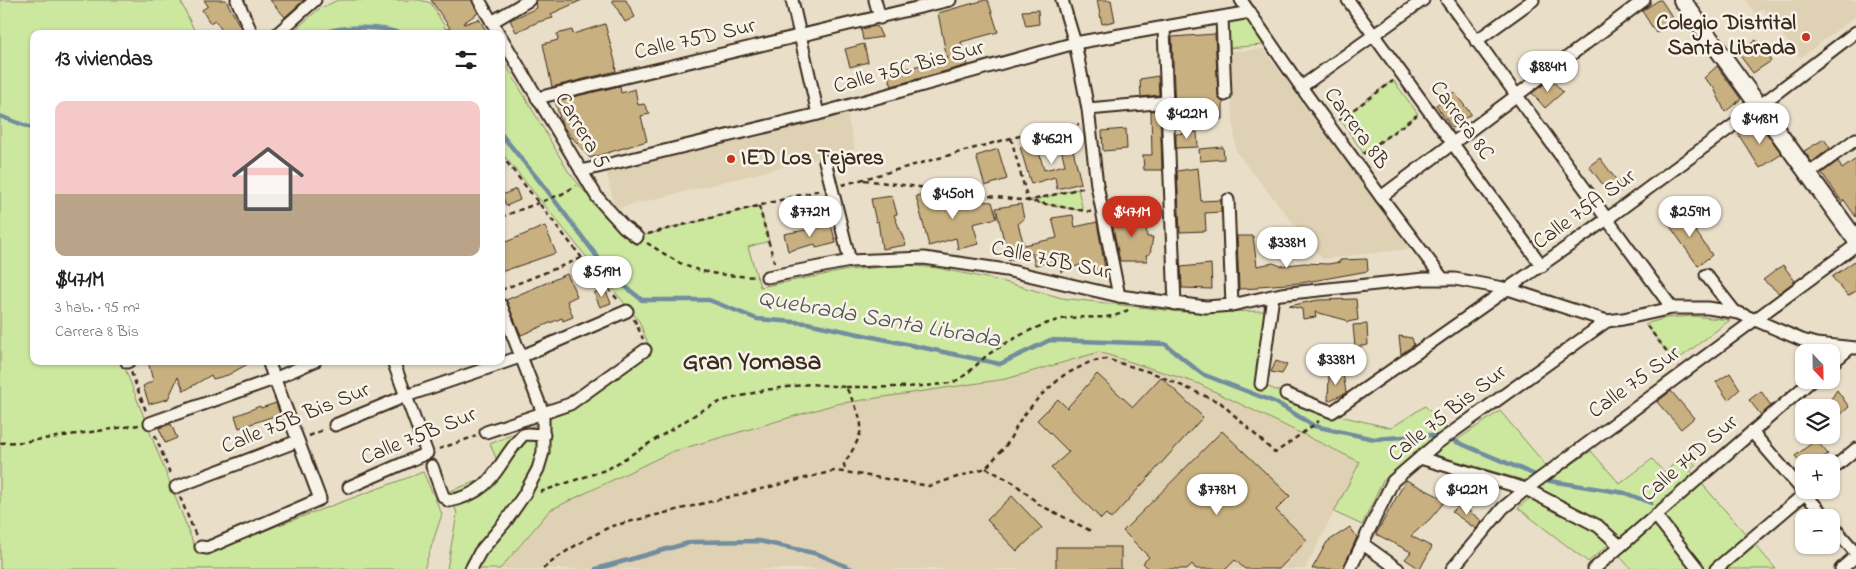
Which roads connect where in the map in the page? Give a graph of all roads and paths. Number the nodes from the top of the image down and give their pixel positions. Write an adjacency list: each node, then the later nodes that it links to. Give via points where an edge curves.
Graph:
1 (237, 0): 21 (street)
2 (315, 0): 22 (street)
3 (479, 0): 19 (street, Carrera 5)
4 (528, 0): 19 (street)
5 (792, 0): 25 (street)
6 (875, 0): 17 (street)
7 (950, 0): 17 (street, Calle 75D Sur)
8 (1062, 0): 28 (street)
9 (1241, 0): 16 (street, Carrera 8B)
10 (1348, 0): 26 (street, Carrera 8C)
11 (1423, 0): 26 (street)
12 (1447, 0): 27 (street)
13 (1533, 0): 27 (street)
14 (1644, 0): 33 (street)
15 (1682, 0): 36 (street)
16 (1250, 12): 18 (street, Calle 75C Bis Sur); 31 (street, Carrera 8B)
17 (880, 18): 25 (street, Calle 75D Sur)
18 (1222, 18): 20 (street, Calle 75C Bis Sur); 32 (street)
19 (492, 22): 23 (street, Carrera 5)
20 (1164, 29): 28 (street, Calle 75C Bis Sur); 35 (street)
21 (250, 30)
22 (281, 30)
23 (496, 30)
24 (1856, 32): 36 (street, Calle 75A Sur)
25 (800, 36): 34 (street, Calle 75D Sur); 39 (street)
26 (1374, 36): 30 (street, Carrera 8C); 31 (street)
27 (1476, 41): 33 (street)
28 (1075, 43): 38 (street); 39 (street, Calle 75C Bis Sur)
29 (505, 45): 34 (street, Carrera 5)
30 (1402, 74): 37 (street, Carrera 8C); 41 (path)
31 (1301, 88): 41 (street, Carrera 8B)
32 (1225, 95)
33 (1516, 96): 44 (street); 60 (street)
34 (537, 98): 49 (street, Carrera 5)
35 (1166, 102): 38 (street); 75 (street)
36 (1758, 107): 48 (street); 60 (street, Calle 75A Sur)
37 (1427, 108): 44 (street, Carrera 8C); 47 (path)
38 (1088, 109): 40 (street)
39 (818, 114): 49 (street, Calle 75C Bis Sur)
40 (1089, 122): 42 (path); 51 (street)
41 (1330, 127): 47 (street, Carrera 8B)
42 (1011, 138): 50 (path); 54 (path)
43 (1856, 139): 48 (street)
44 (1452, 143): 53 (street); 66 (street, Carrera 8C)
45 (505, 160): 56 (path)
46 (825, 161): 52 (street)
47 (1355, 161): 53 (street, Carrera 8B)
48 (1808, 174): 62 (street)
49 (584, 175): 56 (path, via 562,194); 61 (street, Carrera 5, via 608,210)
50 (862, 180): 52 (path); 54 (path)
51 (1097, 185): 54 (path); 58 (street)
52 (832, 187): 57 (path); 65 (street)
53 (1381, 197): 69 (street, Carrera 8B)
54 (1028, 200): 58 (path)
55 (1228, 200): 76 (street)
56 (539, 203): 59 (path); 64 (path)
57 (759, 206): 61 (path); 68 (path)
58 (1103, 214): 72 (street)
59 (505, 216)
60 (1607, 219): 66 (street, Calle 75A Sur); 77 (street)
61 (637, 237): 68 (path, via 694,269 732,276)
62 (1856, 240)
63 (1856, 245): 82 (street, Calle 75 Sur)
64 (582, 258): 70 (path); 78 (path)
65 (850, 261): 68 (street, Calle 75B Sur); 72 (street, Calle 75B Sur, via 924,258 1006,270)
66 (1542, 266): 71 (street, Calle 75A Sur)
67 (1706, 275): 79 (street)
68 (772, 276)
69 (1443, 279): 71 (street, Calle 75B Sur); 73 (street, Calle 75B Sur)
70 (505, 288)
71 (1508, 289): 83 (street, Calle 75B Sur); 99 (street, Calle 75A Sur, via 1332,412)
72 (1119, 296): 74 (street, Calle 75B Sur)
73 (1273, 296): 76 (street, Calle 75B Sur); 96 (street)
74 (1140, 299): 75 (street, Calle 75B Sur); 97 (path, via 1121,314 1062,319 1010,341 951,383)
75 (1175, 304): 76 (street, Calle 75B Sur)
76 (1232, 306)
77 (1672, 308): 79 (street); 81 (street)
78 (627, 311): 85 (path, via 643,335); 86 (street, Calle 75B Bis Sur)
79 (1735, 312): 82 (street)
80 (505, 316): 86 (street)
81 (1638, 316): 83 (street); 94 (path)
82 (1756, 318): 84 (street, via 1802,340); 94 (street, Calle 75 Sur)
83 (1607, 321): 112 (street, Calle 75 Bis Sur)
84 (1853, 348): 87 (street)
85 (645, 350): 101 (street, Calle 75B Sur, via 570,404)
86 (520, 357): 88 (street, Calle 75B Bis Sur); 101 (street)
87 (1840, 357)
88 (505, 362)
89 (129, 365): 103 (path)
90 (269, 365): 95 (street)
91 (305, 365): 95 (street)
92 (394, 365): 100 (street)
93 (497, 365): 100 (street, Calle 75B Bis Sur)
94 (1683, 372): 118 (street, Calle 75 Sur)
95 (274, 379): 103 (street); 108 (street)
96 (1261, 384)
97 (846, 387): 116 (path, via 861,428 844,464); 121 (path, via 810,384 722,401 608,468 546,491)
98 (1802, 389): 106 (street, Calle 74D Sur)
99 (1286, 394)
100 (406, 396): 104 (street, Calle 75B Bis Sur); 111 (street)
101 (543, 413): 105 (street, Calle 75B Sur); 107 (street)
102 (1320, 420): 115 (path, via 1275,453 1222,403 1153,373 1106,359 1090,362 1064,375 1039,397)
103 (150, 423): 109 (path); 120 (path)
104 (335, 425): 108 (path, Calle 75B Bis Sur)
105 (486, 432): 111 (path, Calle 75B Sur)
106 (1752, 432): 117 (street); 123 (street, Calle 74D Sur)
107 (544, 435): 114 (street, via 523,435 486,485 461,499 449,501 443,496); 121 (street, via 541,460)
108 (298, 441): 120 (street, Calle 75B Bis Sur); 128 (street, via 320,499 207,548)
109 (0, 443)
110 (1856, 449): 113 (street)
111 (427, 453): 119 (street, Calle 75B Sur)
112 (1420, 458): 118 (street); 126 (street, Calle 75 Bis Sur, via 1393,481)
113 (1840, 462)
114 (432, 466)
115 (986, 468): 116 (path, via 929,486); 124 (path, via 1014,483 1040,506)
116 (845, 472): 131 (path, via 834,471 612,526 580,542)
117 (1795, 479)
118 (1530, 486): 127 (street, via 1598,526); 134 (street, Calle 75 Sur, via 1496,516)
119 (349, 487)
120 (176, 488): 128 (path)
121 (524, 495): 130 (street, via 480,552)
122 (1799, 499): 137 (street)
123 (1656, 516): 127 (street, Calle 74D Sur); 136 (street)
124 (1091, 531)
125 (1840, 535): 129 (street)
126 (1363, 544): 132 (street, Calle 75 Bis Sur); 133 (street)
127 (1620, 546): 135 (street, Calle 74D Sur)
128 (201, 547)
129 (1856, 554): 138 (street)
130 (471, 569)
131 (543, 569)
132 (1350, 569)
133 (1398, 569)
134 (1452, 569)
135 (1594, 569)
136 (1698, 569)
137 (1716, 569)
138 (1841, 569)

